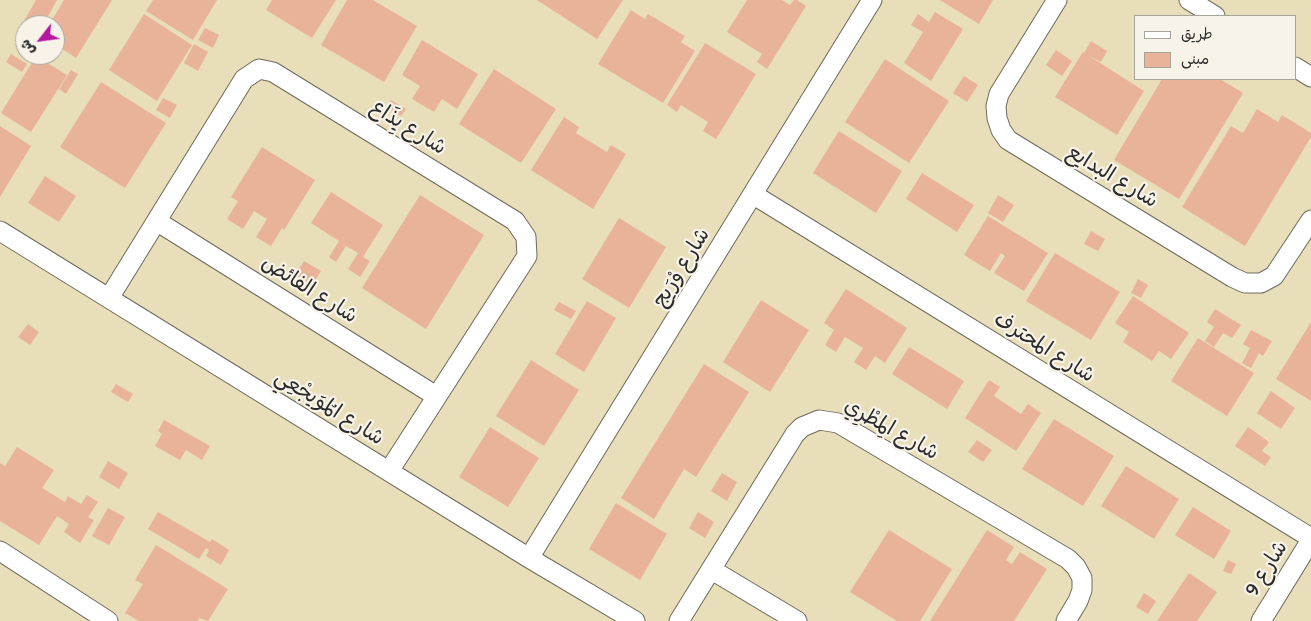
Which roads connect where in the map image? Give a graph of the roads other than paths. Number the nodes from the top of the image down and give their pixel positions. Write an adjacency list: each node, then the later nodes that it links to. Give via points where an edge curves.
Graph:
1 (872, 0): 7 (street, شارع وْرَيج)
2 (1057, 0): 8 (street, شارع البدايع, via 999,94 997,118 1008,140 1246,283 1261,283 1274,276)
3 (1189, 0): 4 (street)
4 (1213, 15)
5 (1296, 68): 6 (street)
6 (1311, 77)
7 (754, 195): 14 (street, شارع المحترف); 16 (street, شارع وْرَيج)
8 (1311, 220)
9 (158, 222): 11 (street, شارع يِذَاع); 12 (street, شارع الفائض); 12 (street, شارع يِذَاع, via 244,79 259,69 273,72 515,220 526,237 527,256)
10 (0, 231): 11 (street, شارع المُوَيجْعِي)
11 (109, 298): 13 (street, شارع المُوَيجْعِي)
12 (436, 396): 13 (street, شارع يِذَاع)
13 (389, 471): 16 (street, شارع المُوَيجْعِي)
14 (1311, 539): 23 (street, شارع 9)
15 (0, 552): 18 (street)
16 (529, 558): 19 (street, شارع المُوَيجْعِي)
17 (712, 570): 20 (street, شارع المِطْرِي); 21 (street); 22 (street, شارع المِطْرِي, via 795,434 810,422 828,420 1068,559 1082,578 1082,590)
18 (108, 621)
19 (635, 621)
20 (679, 621)
21 (798, 621)
22 (1066, 621)
23 (1261, 621)

